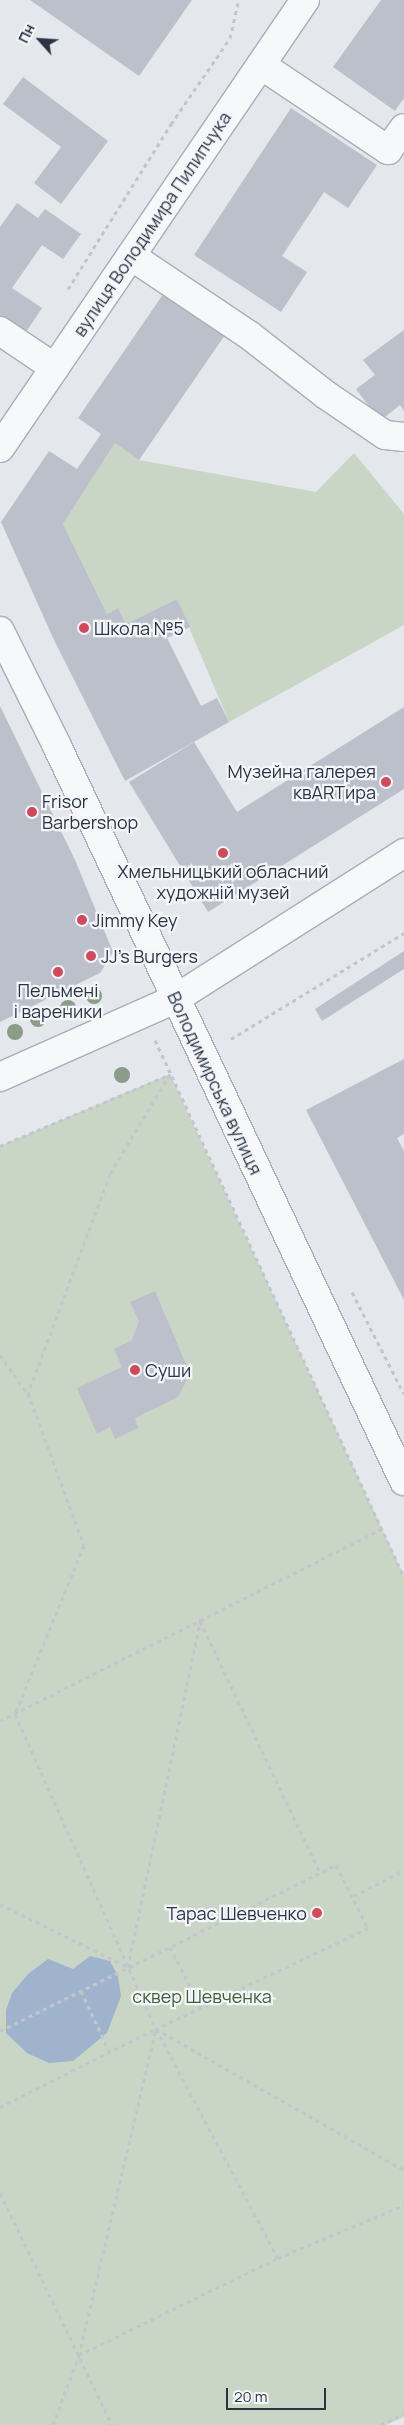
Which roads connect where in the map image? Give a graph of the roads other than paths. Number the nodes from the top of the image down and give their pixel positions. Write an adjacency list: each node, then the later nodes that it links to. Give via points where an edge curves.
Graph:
1 (305, 0): 2 (street, вулиця Володимира Пилипчука)
2 (261, 65): 3 (street, via 388,150); 4 (street, вулиця Володимира Пилипчука)
3 (404, 128)
4 (131, 256): 6 (street, вулиця Володимира Пилипчука); 7 (street, via 249,335 326,395 385,435)
5 (0, 331): 6 (street)
6 (54, 368): 8 (street, вулиця Володимира Пилипчука)
7 (404, 437)
8 (0, 448)
9 (0, 632): 11 (street, Володимирська вулиця, via 57,746)
10 (404, 853): 11 (street)
11 (175, 1000): 12 (street); 13 (street, Володимирська вулиця)
12 (0, 1077)
13 (404, 1481)

